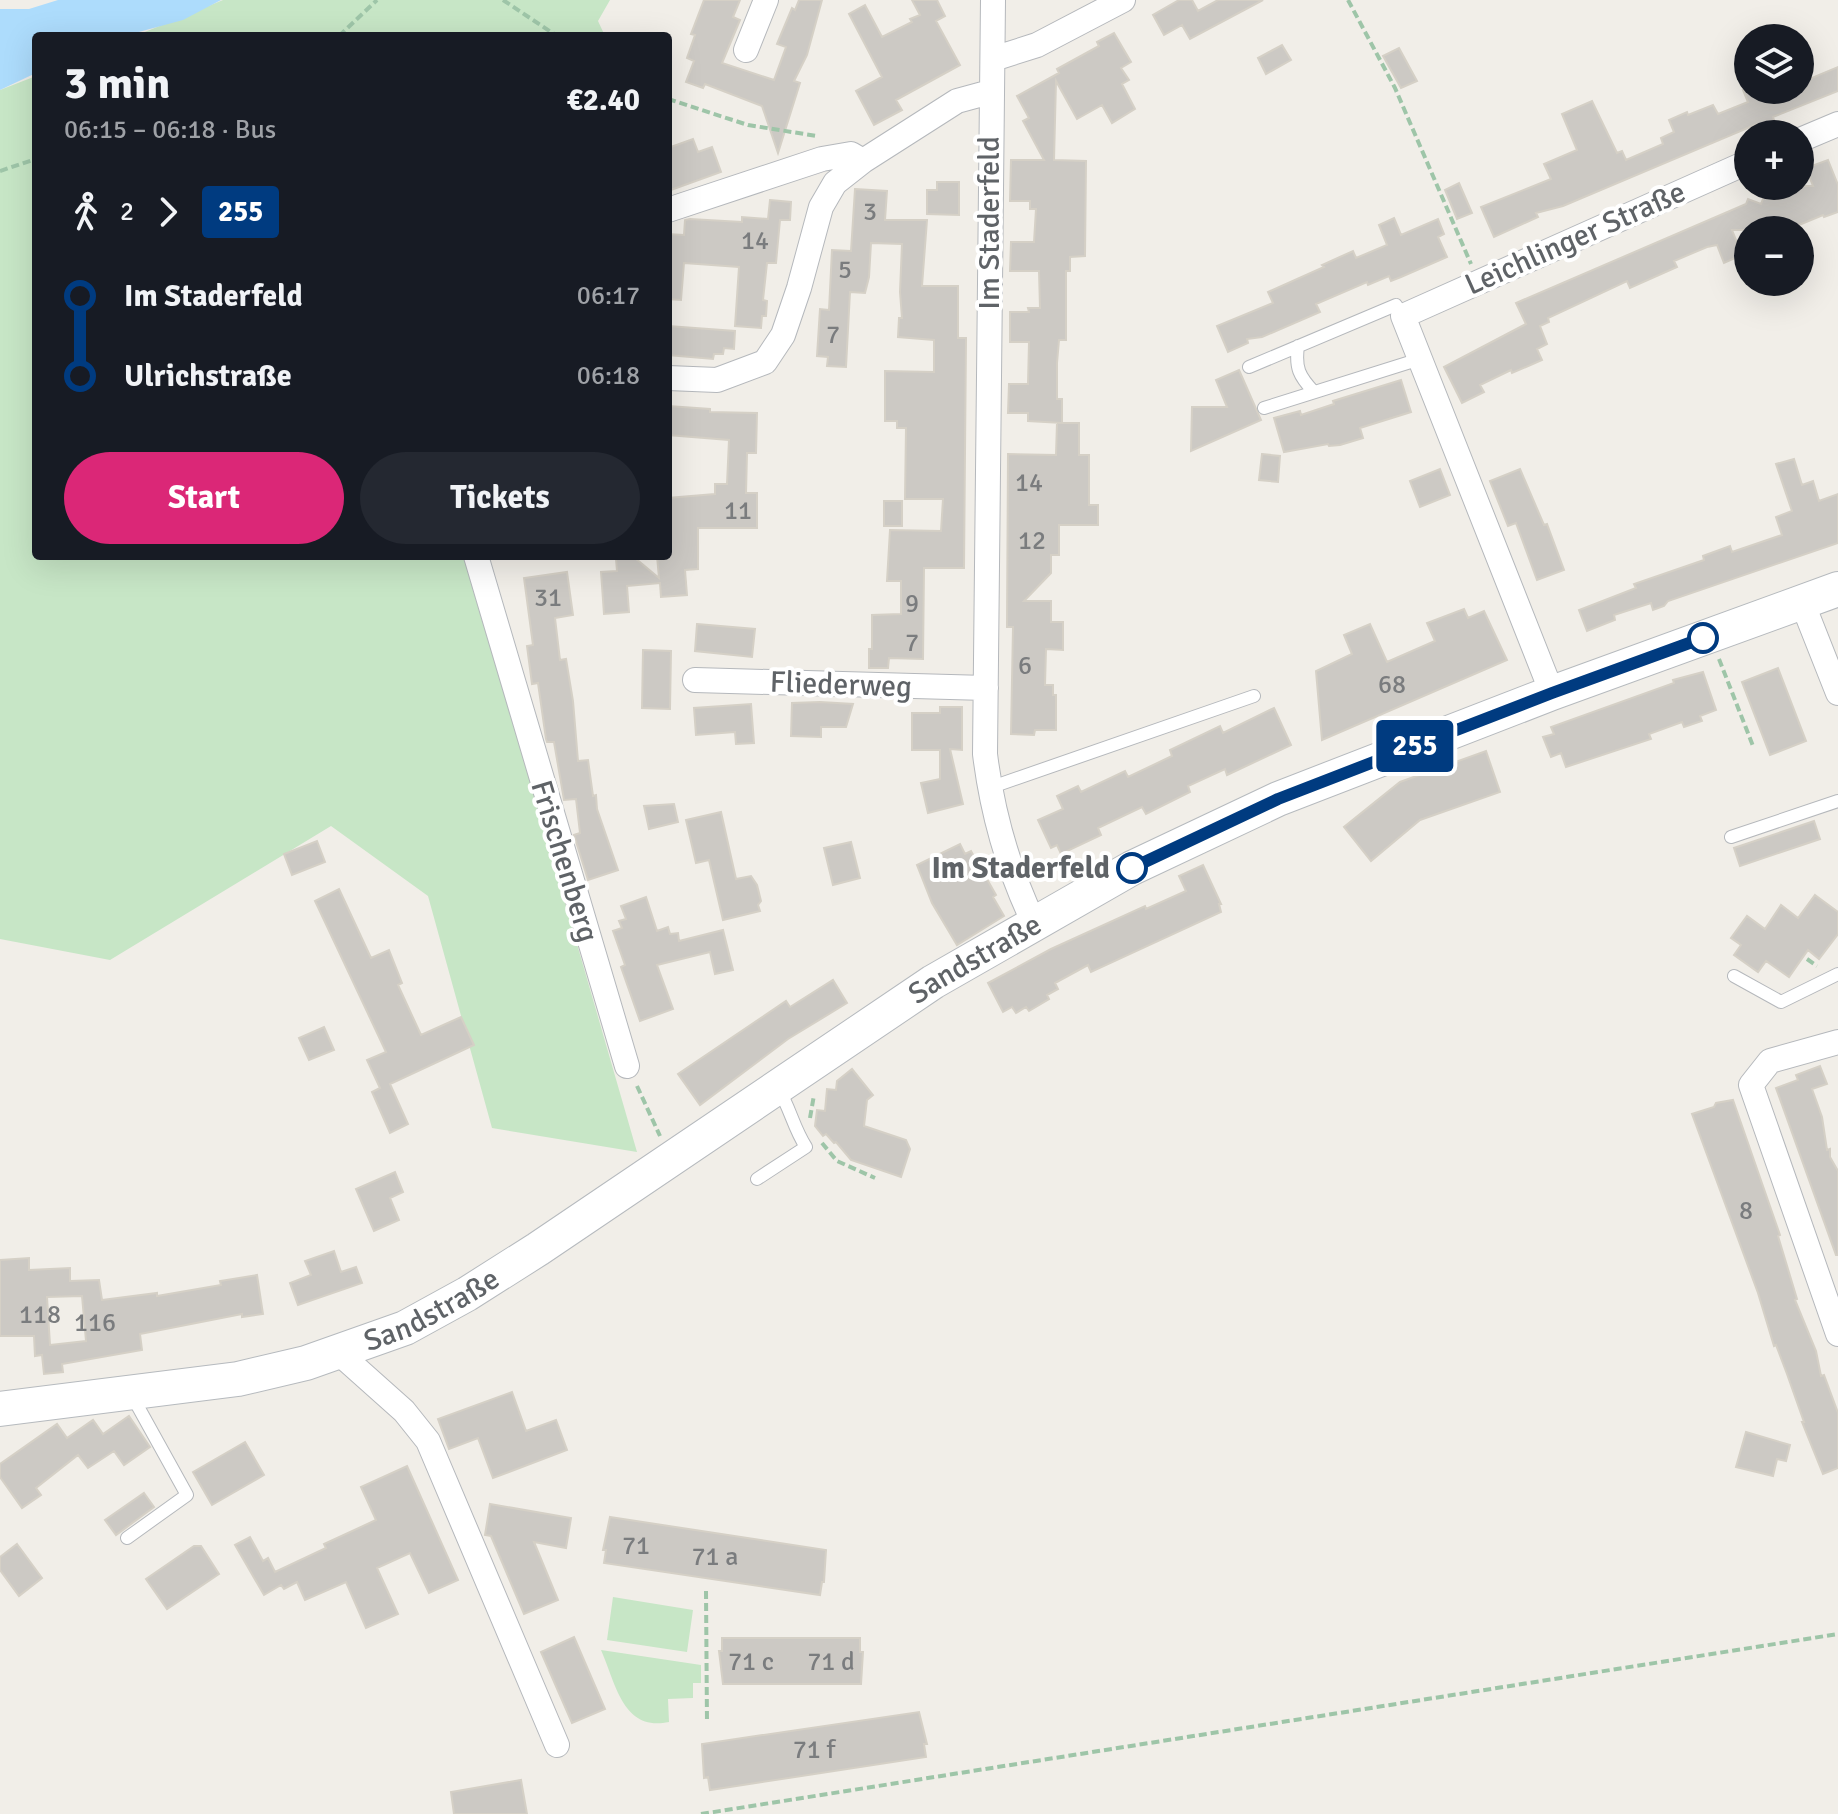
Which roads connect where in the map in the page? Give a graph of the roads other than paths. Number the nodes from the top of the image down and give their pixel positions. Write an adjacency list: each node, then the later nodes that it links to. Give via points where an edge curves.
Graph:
1 (766, 0): 4 (street)
2 (993, 0): 5 (street, Im Staderfeld)
3 (1123, 0): 5 (street, via 1037,45)
4 (746, 50)
5 (993, 59): 6 (street, Im Staderfeld)
6 (990, 92): 9 (street, via 957,101); 23 (street, Im Staderfeld)
7 (1838, 124): 8 (street)
8 (1814, 134)
9 (863, 161): 11 (street, via 851,154 822,159); 16 (street, via 835,183 821,207 783,335 765,362 717,380)
10 (1734, 168): 12 (street, Leichlinger Straße)
11 (672, 209)
12 (1403, 316): 13 (lane, Leichlinger Straße, via 1396,305); 14 (street)
13 (1298, 346): 15 (lane, Leichlinger Straße); 17 (lane, via 1300,377)
14 (1420, 359): 17 (lane); 24 (street)
15 (1249, 367)
16 (672, 378)
17 (1314, 392): 18 (lane)
18 (1264, 408)
19 (477, 560): 34 (street, Frischenberg)
20 (1838, 589): 21 (street, Sandstraße)
21 (1802, 602): 24 (street, Sandstraße); 25 (street)
22 (695, 680): 23 (street, Fliederweg)
23 (986, 688): 27 (street, Im Staderfeld)
24 (1552, 693): 30 (street, Sandstraße, via 1278,799 1132,868)
25 (1838, 693)
26 (1254, 696): 27 (lane)
27 (989, 788): 30 (street, Im Staderfeld)
28 (1838, 801): 29 (lane)
29 (1731, 837)
30 (1034, 923): 35 (street, Sandstraße, via 933,982)
31 (1838, 974): 32 (lane, via 1781,1002)
32 (1734, 976)
33 (1838, 1042): 37 (street, via 1770,1061 1751,1085)
34 (627, 1066)
35 (777, 1087): 36 (lane, via 806,1147); 38 (street, Sandstraße, via 467,1294 405,1328)
36 (757, 1179)
37 (1838, 1334)
38 (339, 1353): 39 (street, Sandstraße, via 238,1379); 42 (street, Sandstraße, via 404,1411 428,1441)
39 (131, 1394): 40 (street, Sandstraße); 41 (lane, via 187,1495)
40 (0, 1409)
41 (127, 1538)
42 (557, 1745)

